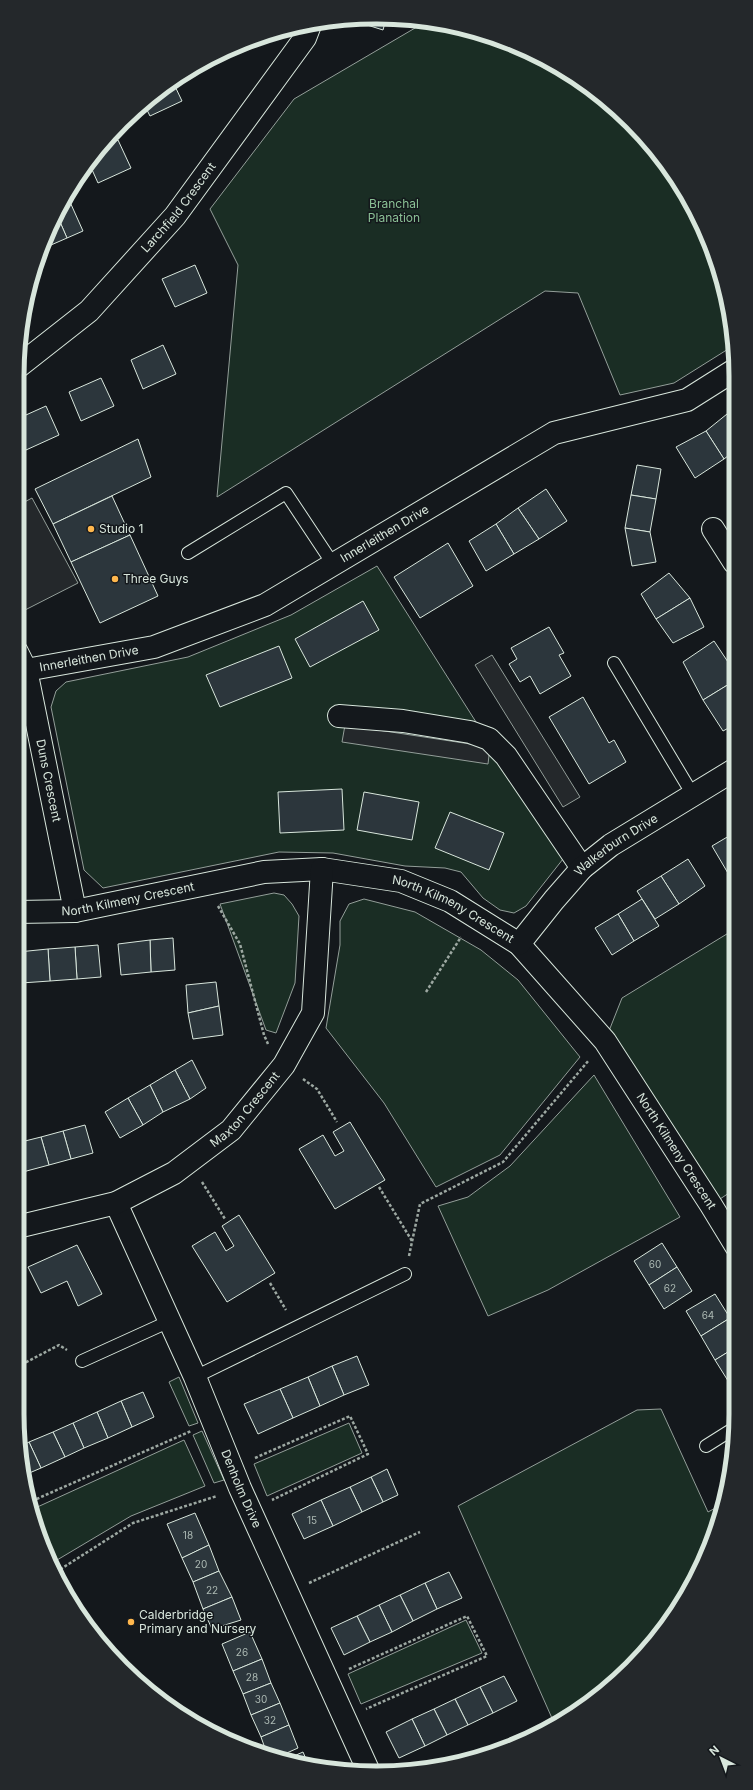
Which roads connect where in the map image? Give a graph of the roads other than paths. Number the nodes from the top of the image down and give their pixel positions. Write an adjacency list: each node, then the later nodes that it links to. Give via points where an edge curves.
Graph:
1 (308, 31): 2 (street, Larchfield Crescent, via 175,216 89,311)
2 (25, 362)
3 (729, 374): 7 (street, Innerleithen Drive, via 687,400 554,433)
4 (714, 528): 6 (street)
5 (188, 553): 7 (lane, via 286,493)
6 (729, 554)
7 (333, 564): 8 (street, Innerleithen Drive, via 265,605 154,647)
8 (24, 661)
9 (614, 664): 13 (lane)
10 (24, 675): 16 (street, Duns Crescent)
11 (339, 716): 14 (street, via 403,721 470,732 489,739 506,756)
12 (729, 773): 13 (street, Walkerburn Drive)
13 (693, 795): 14 (street, Walkerburn Drive, via 611,845)
14 (582, 868): 18 (street, Walkerburn Drive)
15 (322, 870): 16 (street, North Kilmeny Crescent, via 264,872); 18 (street, North Kilmeny Crescent, via 401,881 450,902); 19 (street, Maxton Crescent, via 313,1013 282,1067 231,1130 174,1173)
16 (75, 911): 17 (street, North Kilmeny Crescent)
17 (24, 912)
18 (519, 944): 21 (street, North Kilmeny Crescent, via 605,1041)
19 (116, 1203): 20 (street, Maxton Crescent); 23 (street, Denholm Drive)
20 (24, 1225)
21 (729, 1235)
22 (405, 1274): 25 (lane)
23 (170, 1322): 24 (lane); 25 (street, Denholm Drive)
24 (82, 1361)
25 (195, 1377): 28 (street, Denholm Drive, via 240,1488)
26 (728, 1432): 27 (lane)
27 (706, 1446)
28 (366, 1766)

